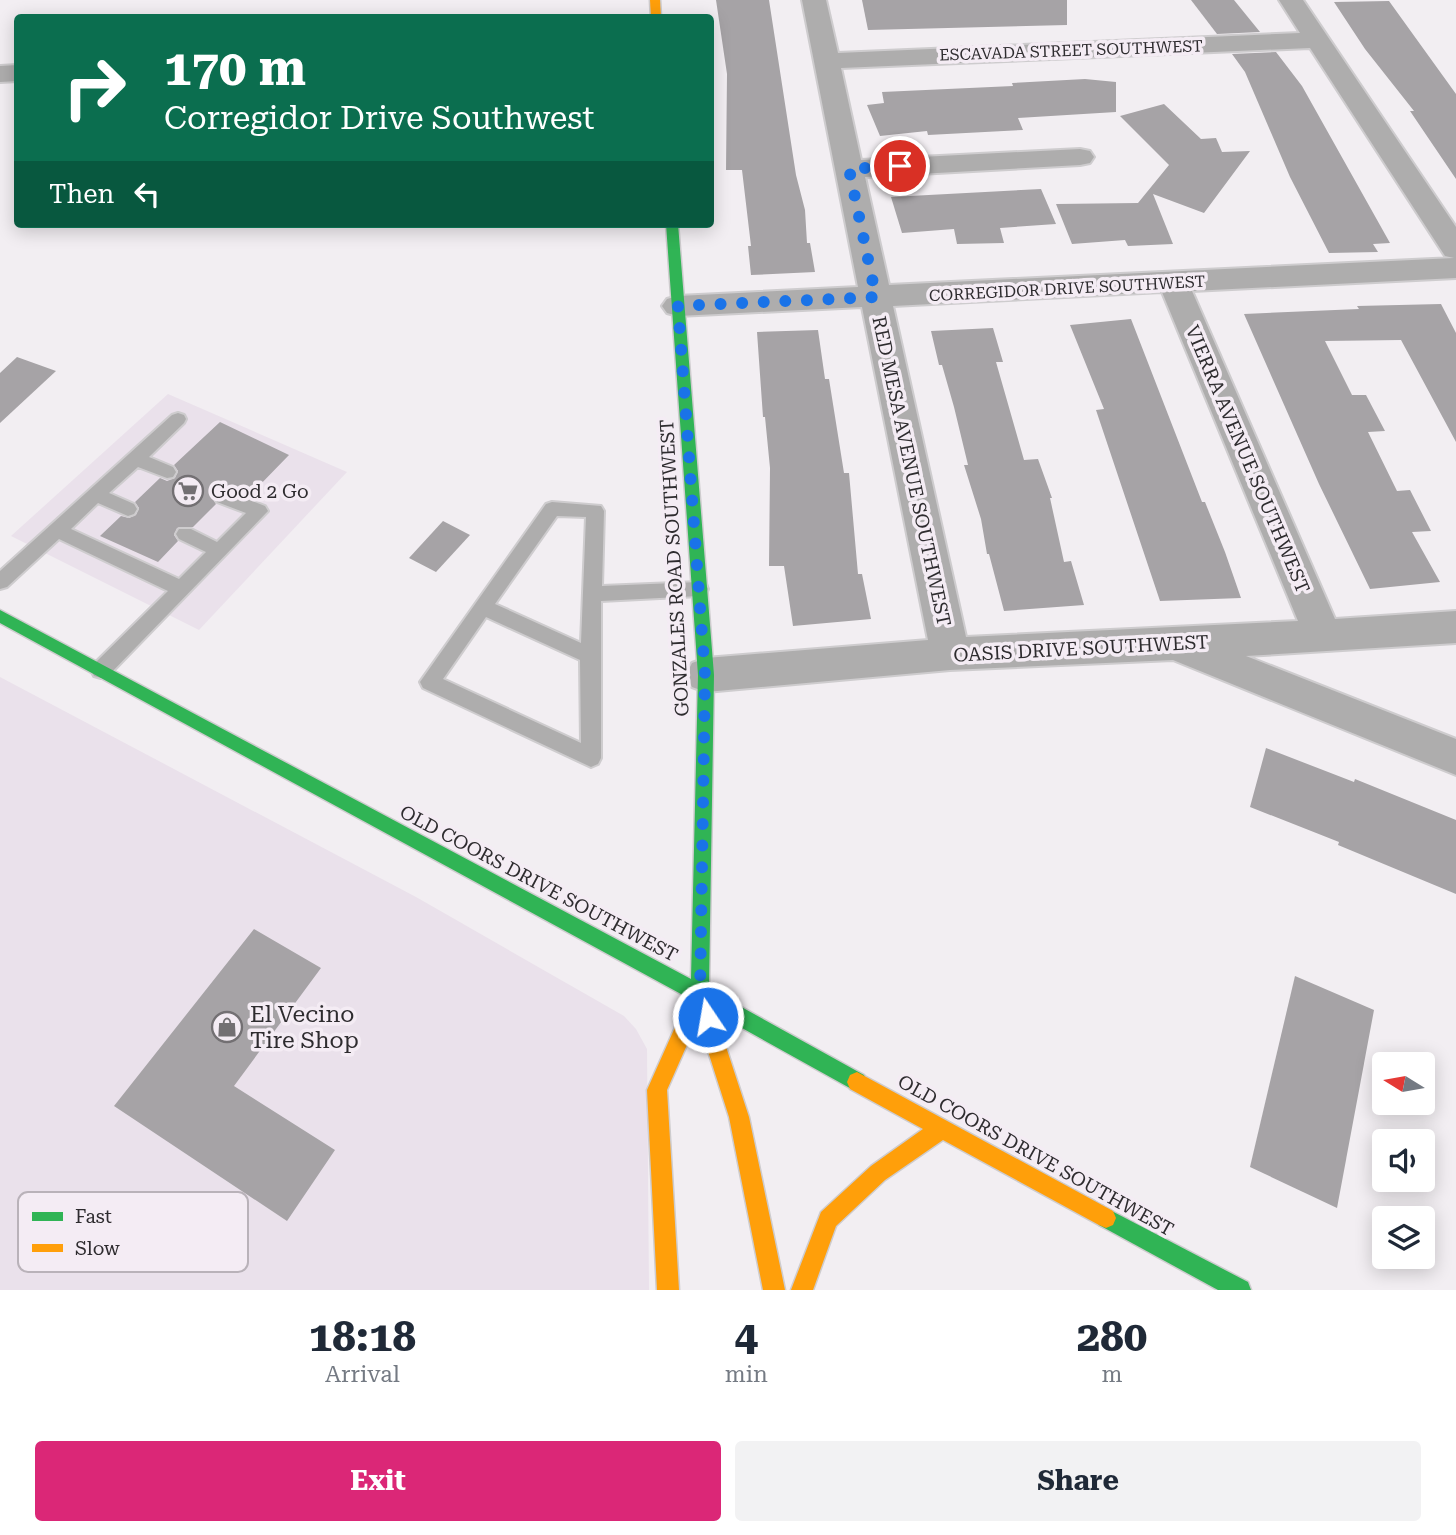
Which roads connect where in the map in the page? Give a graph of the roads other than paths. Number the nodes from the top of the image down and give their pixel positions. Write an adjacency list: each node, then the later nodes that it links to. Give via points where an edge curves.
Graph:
1 (814, 0): 4 (street, RED MESA AVENUE SOUTHWEST)
2 (1291, 0): 3 (street)
3 (1316, 40): 4 (street, ESCAVADA STREET SOUTHWEST); 8 (street)
4 (826, 61): 6 (street, RED MESA AVENUE SOUTHWEST)
5 (1080, 157): 6 (street)
6 (849, 169): 11 (street, RED MESA AVENUE SOUTHWEST)
7 (672, 228): 12 (street, GONZALES ROAD SOUTHWEST)
8 (1456, 249)
9 (1456, 268): 10 (street, CORREGIDOR DRIVE SOUTHWEST)
10 (1173, 284): 11 (street, CORREGIDOR DRIVE SOUTHWEST); 29 (street, VIERRA AVENUE SOUTHWEST)
11 (876, 297): 12 (street, CORREGIDOR DRIVE SOUTHWEST); 31 (street, RED MESA AVENUE SOUTHWEST)
12 (678, 306): 24 (street, GONZALES ROAD SOUTHWEST)
13 (178, 419): 14 (lane)
14 (136, 459): 15 (lane); 16 (lane)
15 (167, 472)
16 (96, 495): 18 (lane); 19 (lane)
17 (223, 497): 21 (lane, via 259,511)
18 (128, 509)
19 (57, 530): 22 (lane); 23 (lane)
20 (185, 534): 21 (lane)
21 (220, 551): 23 (lane)
22 (0, 582)
23 (182, 589): 33 (lane)
24 (699, 589): 25 (lane); 34 (street, GONZALES ROAD SOUTHWEST)
25 (593, 594): 26 (lane, via 595,511 552,509); 32 (lane)
26 (483, 607): 32 (lane); 32 (lane, via 430,682 591,758)
27 (0, 616): 33 (street, OLD COORS DRIVE SOUTHWEST)
28 (1456, 627): 29 (street, OASIS DRIVE SOUTHWEST)
29 (1322, 635): 30 (street, OASIS DRIVE SOUTHWEST)
30 (1176, 644): 31 (street, OASIS DRIVE SOUTHWEST); 35 (street)
31 (950, 654): 34 (street, OASIS DRIVE SOUTHWEST)
32 (590, 656)
33 (101, 670): 36 (street, OLD COORS DRIVE SOUTHWEST)
34 (705, 675): 36 (street, GONZALES ROAD SOUTHWEST)
35 (1456, 757)
36 (700, 994): 37 (street, OLD COORS DRIVE SOUTHWEST); 38 (street, GONZALES ROAD SOUTHWEST, via 657,1090); 39 (street, GONZALES ROAD SOUTHWEST, via 739,1117)
37 (941, 1129): 40 (street, via 878,1173 828,1219); 41 (street, OLD COORS DRIVE SOUTHWEST)
38 (668, 1290)
39 (774, 1290)
40 (802, 1290)
41 (1240, 1290)

